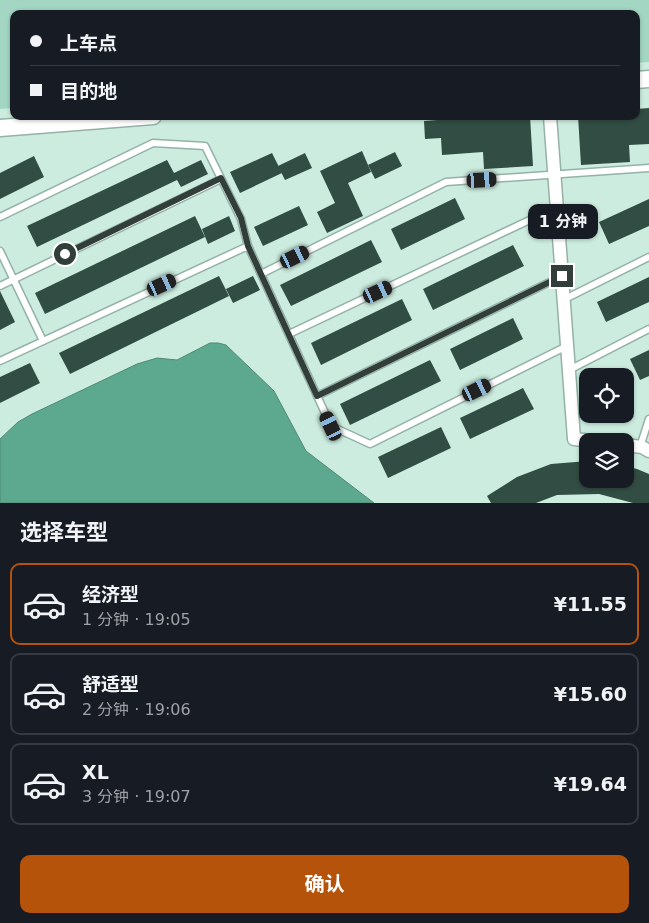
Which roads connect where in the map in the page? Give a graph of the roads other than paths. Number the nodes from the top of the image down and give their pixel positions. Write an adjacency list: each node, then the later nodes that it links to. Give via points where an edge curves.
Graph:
1 (102, 120): 3 (street)
2 (550, 120): 5 (street)
3 (0, 128)
4 (649, 168): 5 (lane)
5 (554, 176): 7 (street); 12 (lane, via 446,182)
6 (221, 178): 8 (lane, via 205,146 152,143); 9 (lane, via 241,218); 14 (lane)
7 (557, 207): 13 (street); 18 (lane)
8 (0, 217)
9 (248, 246): 12 (lane); 19 (lane)
10 (0, 251): 14 (lane)
11 (649, 257): 16 (lane)
12 (261, 274): 18 (lane)
13 (562, 276): 16 (street); 23 (lane)
14 (14, 279): 15 (lane); 19 (lane)
15 (0, 286)
16 (564, 300): 20 (street)
17 (649, 329): 22 (lane)
18 (289, 334): 23 (lane)
19 (43, 341): 21 (lane)
20 (567, 346): 22 (street); 23 (lane, via 370,444 331,426)
21 (0, 361)
22 (569, 370): 25 (street, via 574,439)
23 (317, 396)
24 (649, 419): 26 (lane)
25 (579, 440)
26 (644, 449)

